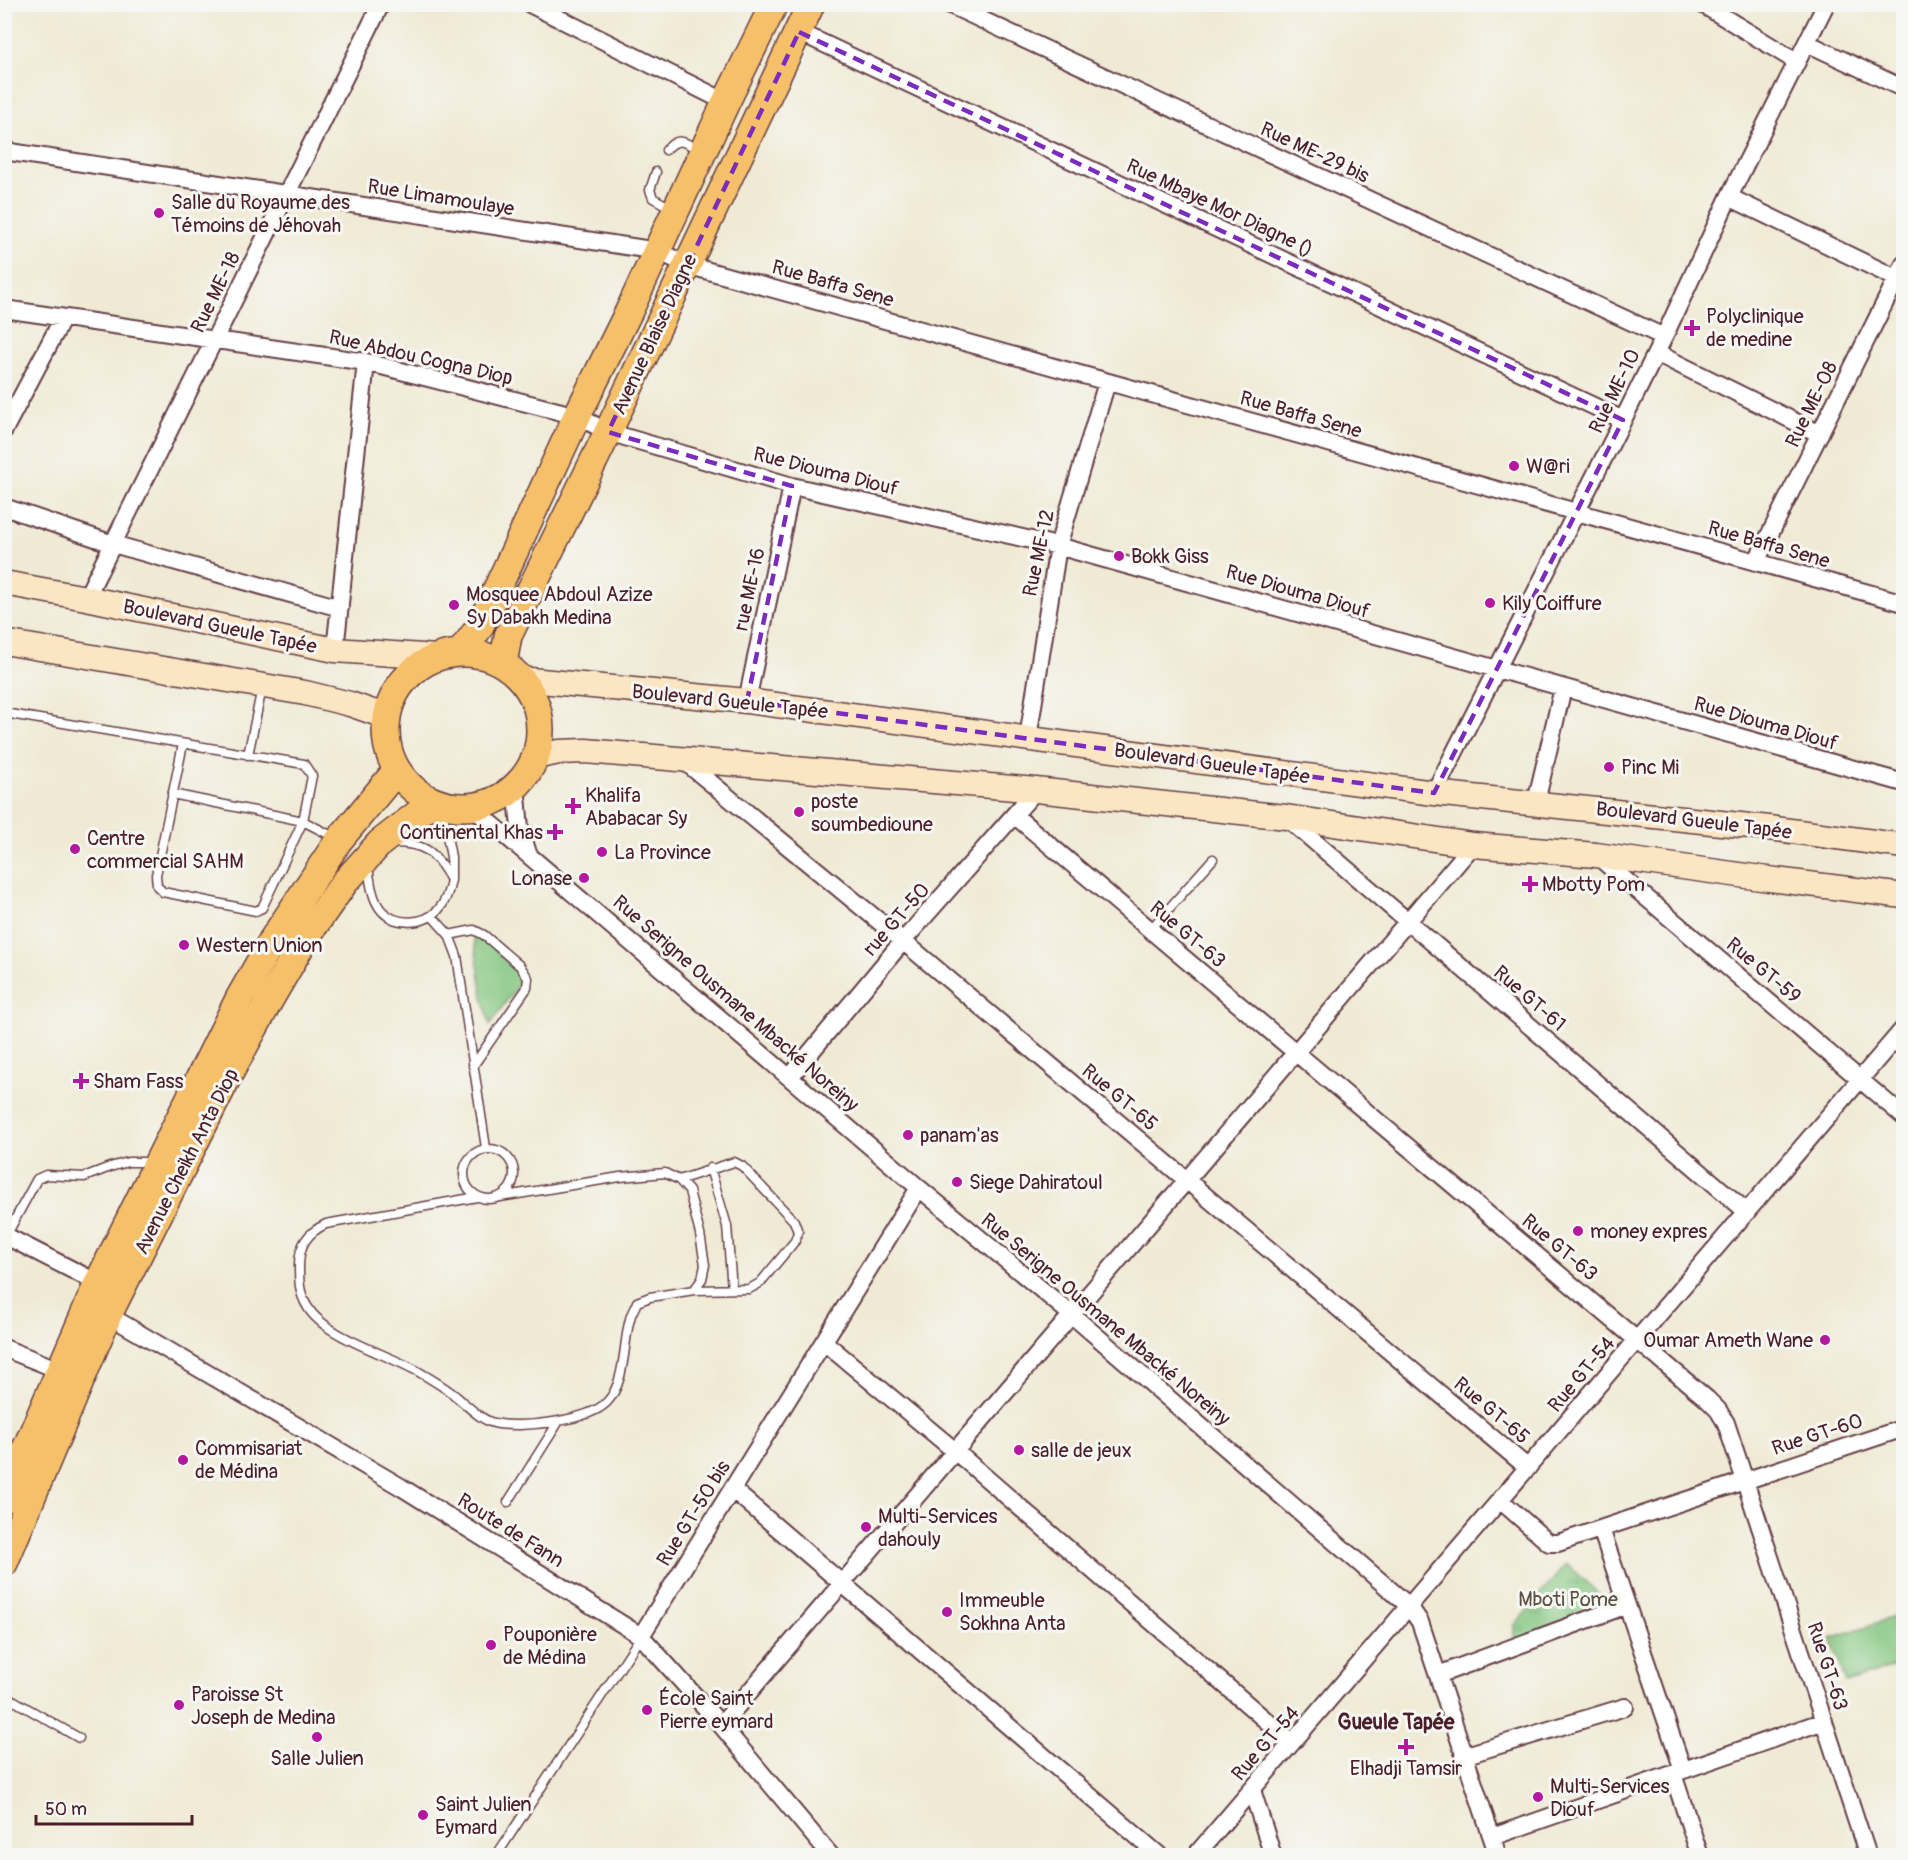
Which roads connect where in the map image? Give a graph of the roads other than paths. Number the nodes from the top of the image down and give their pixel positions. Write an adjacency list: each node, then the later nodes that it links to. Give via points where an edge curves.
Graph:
1 (381, 4): 17 (street, Rue ME-18)
2 (530, 4): 12 (street)
3 (774, 4): 12 (main road, Avenue Blaise Diagne)
4 (811, 4): 8 (main road, Avenue Blaise Diagne)
5 (948, 4): 25 (street, Rue ME-29 bis)
6 (1702, 4): 10 (street)
7 (1826, 4): 9 (street, Rue ME-10)
8 (798, 32): 21 (main road, Avenue Blaise Diagne); 31 (street, Rue Mbaye Mor Diagne ())
9 (1807, 43): 10 (street, Rue ME-10); 11 (street)
10 (1797, 62): 18 (street, Rue ME-10)
11 (1904, 89)
12 (726, 102): 15 (main road, Avenue Blaise Diagne)
13 (666, 150): 15 (lane, via 673,142 681,141)
14 (4, 151): 17 (street, Rue Limamoulaye)
15 (703, 152): 19 (main road, Avenue Blaise Diagne)
16 (656, 172): 19 (lane, via 650,190 653,198)
17 (286, 195): 20 (street, Rue Limamoulaye); 26 (street, Rue ME-18)
18 (1729, 197): 22 (street); 25 (street, Rue ME-10)
19 (676, 211): 20 (main road, Avenue Blaise Diagne)
20 (658, 250): 21 (street, Rue Limamoulaye); 30 (main road, Avenue Blaise Diagne)
21 (687, 265): 29 (street, Rue Baffa Sene); 33 (main road, Avenue Blaise Diagne)
22 (1901, 275): 34 (street, Rue ME-08)
23 (4, 309): 24 (street, Rue Abdou Cogna Diop)
24 (63, 318): 26 (street, Rue Abdou Cogna Diop); 32 (street)
25 (1664, 338): 27 (street, Rue ME-10)
26 (214, 340): 28 (street, Rue Abdou Cogna Diop); 38 (street, Rue ME-18)
27 (1656, 354): 31 (street, Rue ME-10); 34 (street)
28 (366, 362): 30 (street, Rue Abdou Cogna Diop); 46 (street)
29 (1107, 381): 37 (street, Rue Baffa Sene); 39 (street, Rue ME-12)
30 (577, 416): 33 (street, Rue Abdou Cogna Diop); 40 (main road, Avenue Blaise Diagne)
31 (1623, 420): 37 (street, Rue ME-10)
32 (4, 430)
33 (608, 432): 35 (street, Rue Diouma Diouf); 42 (main road, Avenue Blaise Diagne)
34 (1820, 434): 41 (street, Rue ME-08)
35 (792, 486): 39 (street, Rue Diouma Diouf); 54 (street, rue ME-16)
36 (4, 507): 38 (street)
37 (1577, 512): 41 (street, Rue Baffa Sene); 50 (street, Rue ME-10)
38 (113, 544): 44 (street, Rue ME-18); 46 (street)
39 (1058, 546): 50 (street, Rue Diouma Diouf); 57 (street, Rue ME-12)
40 (514, 555): 42 (main road); 49 (main road, Avenue Blaise Diagne, via 479,628)
41 (1756, 562): 45 (street, Rue Baffa Sene)
42 (541, 567): 51 (main road, Avenue Blaise Diagne, via 507,636)
43 (4, 583): 44 (street, Boulevard Gueule Tapée)
44 (86, 598): 48 (street, Boulevard Gueule Tapée)
45 (1904, 603)
46 (340, 608): 48 (street)
47 (4, 642): 52 (street)
48 (335, 650): 49 (street, Boulevard Gueule Tapée)
49 (448, 655): 51 (main road, via 482,655); 56 (main road, via 416,668 400,684)
50 (1496, 669): 53 (street, Rue Diouma Diouf); 66 (street, Rue ME-10)
51 (511, 671): 54 (street, Boulevard Gueule Tapée); 60 (main road, via 528,690 538,716)
52 (263, 685): 56 (street, via 350,704); 59 (lane)
53 (1563, 688): 63 (street, Rue Diouma Diouf); 68 (street)
54 (747, 701): 57 (street, Boulevard Gueule Tapée)
55 (4, 713): 58 (lane)
56 (387, 717): 62 (main road, via 387,744)
57 (1028, 738): 66 (street, Boulevard Gueule Tapée)
58 (183, 744): 59 (lane); 67 (lane)
59 (248, 755): 73 (lane, via 304,765 310,770)
60 (535, 757): 61 (street, via 586,751); 64 (main road)
61 (683, 760): 65 (street); 87 (street, Rue GT-65)
62 (397, 770): 69 (main road, via 412,788); 74 (main road, Avenue Cheikh Anta Diop)
63 (1904, 783)
64 (516, 786): 70 (main road, via 496,800); 78 (street, via 520,828)
65 (1036, 790): 71 (street, rue GT-50); 72 (street)
66 (1434, 793): 68 (street, Boulevard Gueule Tapée)
67 (172, 794): 73 (lane); 73 (lane, via 156,875 157,886 163,892 256,911 262,908)
68 (1536, 802): 76 (street, Boulevard Gueule Tapée)
69 (437, 803): 70 (main road); 77 (main road, Avenue Cheikh Anta Diop); 81 (lane, via 451,857)
70 (472, 807): 78 (street)
71 (1014, 815): 85 (street, Rue GT-63); 87 (street, rue GT-50)
72 (1286, 817): 75 (street); 84 (street, Rue GT-61)
73 (303, 821): 74 (lane)
74 (339, 840): 95 (main road, Avenue Cheikh Anta Diop, via 273,939)
75 (1473, 845): 79 (street); 84 (street)
76 (1904, 846)
77 (373, 850): 81 (lane, via 414,844 426,848 440,861); 83 (lane, via 374,896 382,911 407,922); 107 (main road, Avenue Cheikh Anta Diop, via 306,937 270,999)
78 (529, 854): 91 (street, Rue Serigne Ousmane Mbacké Noreiny)
79 (1596, 855): 82 (street); 92 (street, Rue GT-59)
80 (1213, 859): 85 (lane)
81 (451, 880): 83 (lane, via 448,895)
82 (1904, 896)
83 (432, 916): 86 (lane)
84 (1408, 922): 89 (street); 102 (street, Rue GT-61)
85 (1150, 930): 89 (street, Rue GT-63)
86 (449, 935): 90 (lane, via 457,956); 90 (lane, via 474,930 484,935 528,978 527,988)
87 (903, 941): 91 (street, rue GT-50); 98 (street, Rue GT-65)
88 (1904, 1028): 92 (street, Rue GT-54)
89 (1296, 1052): 98 (street); 109 (street, Rue GT-63)
90 (473, 1066): 94 (lane)
91 (790, 1077): 99 (street, Rue Serigne Ousmane Mbacké Noreiny)
92 (1859, 1078): 93 (street, Rue GT-59); 102 (street, Rue GT-54)
93 (1904, 1118)
94 (486, 1148): 100 (lane, via 476,1152 464,1170 464,1180); 101 (lane, via 505,1154 514,1172 508,1191)
95 (158, 1162): 103 (lane, via 128,1162 84,1177 46,1175 38,1179); 104 (main road, Avenue Cheikh Anta Diop)
96 (710, 1168): 97 (lane); 105 (lane, via 727,1226); 105 (lane, via 734,1162 742,1166 794,1221 798,1232 795,1242 760,1283 749,1289)
97 (679, 1180): 101 (lane, via 665,1173); 106 (lane, via 689,1191 705,1265)
98 (1187, 1180): 108 (street); 116 (street, Rue GT-65)
99 (919, 1188): 108 (street, Rue Serigne Ousmane Mbacké Noreiny); 110 (street, Rue GT-50 bis)
100 (477, 1197): 101 (lane); 113 (lane, via 326,1224 312,1231 301,1245 299,1286 307,1306 330,1329 419,1372 491,1423)
101 (500, 1197)
102 (1747, 1212): 109 (street, Rue GT-54)
103 (5, 1235): 104 (street)
104 (98, 1283): 112 (main road, Avenue Cheikh Anta Diop)
105 (732, 1289): 106 (lane)
106 (694, 1290): 113 (lane, via 637,1302 609,1400 596,1411)
107 (108, 1315): 123 (main road, Avenue Cheikh Anta Diop); 127 (street, Route de Fann, via 400,1486)
108 (1072, 1315): 115 (street); 126 (street, Rue Serigne Ousmane Mbacké Noreiny)
109 (1637, 1340): 116 (street, Rue GT-54); 117 (street, Rue GT-63, via 1718,1410)
110 (824, 1342): 115 (street); 118 (street, Rue GT-50 bis)
111 (4, 1348): 112 (street)
112 (59, 1370): 119 (main road, Avenue Cheikh Anta Diop)
113 (559, 1421): 121 (lane)
114 (1904, 1428): 117 (street, Rue GT-60)
115 (955, 1451): 124 (street); 134 (street)
116 (1528, 1468): 120 (street, Rue GT-54)
117 (1744, 1480): 122 (street, Rue GT-60); 131 (street, Rue GT-63)
118 (732, 1489): 124 (street); 127 (street, Rue GT-50 bis)
119 (4, 1499)
120 (1500, 1500): 122 (street, Rue GT-60, via 1549,1543); 126 (street, Rue GT-54)
121 (508, 1502)
122 (1601, 1529): 125 (street)
123 (4, 1563)
124 (842, 1583): 132 (street); 141 (street)
125 (1627, 1605): 128 (street); 136 (street)
126 (1409, 1606): 128 (street, Rue Serigne Ousmane Mbacké Noreiny, via 1420,1622); 134 (street, Rue GT-54)
127 (641, 1636): 132 (street, Route de Fann); 139 (lane, Rue GT-50 bis)
128 (1438, 1675): 135 (street, Rue Serigne Ousmane Mbacké Noreiny)
129 (4, 1695): 133 (lane)
130 (1624, 1707): 135 (street)
131 (1824, 1721): 136 (street); 146 (street, Rue GT-63)
132 (721, 1725): 140 (street, Route de Fann)
133 (79, 1738)
134 (1292, 1743): 137 (street, Rue GT-54)
135 (1463, 1756): 138 (street, Rue Serigne Ousmane Mbacké Noreiny)
136 (1678, 1772): 138 (street); 145 (street)
137 (1251, 1790): 142 (street, Rue GT-54); 143 (street)
138 (1492, 1837): 144 (street, Rue Serigne Ousmane Mbacké Noreiny)
139 (496, 1856)
140 (831, 1856)
141 (1160, 1856)
142 (1196, 1856)
143 (1273, 1856)
144 (1498, 1856)
145 (1700, 1856)
146 (1868, 1856)

